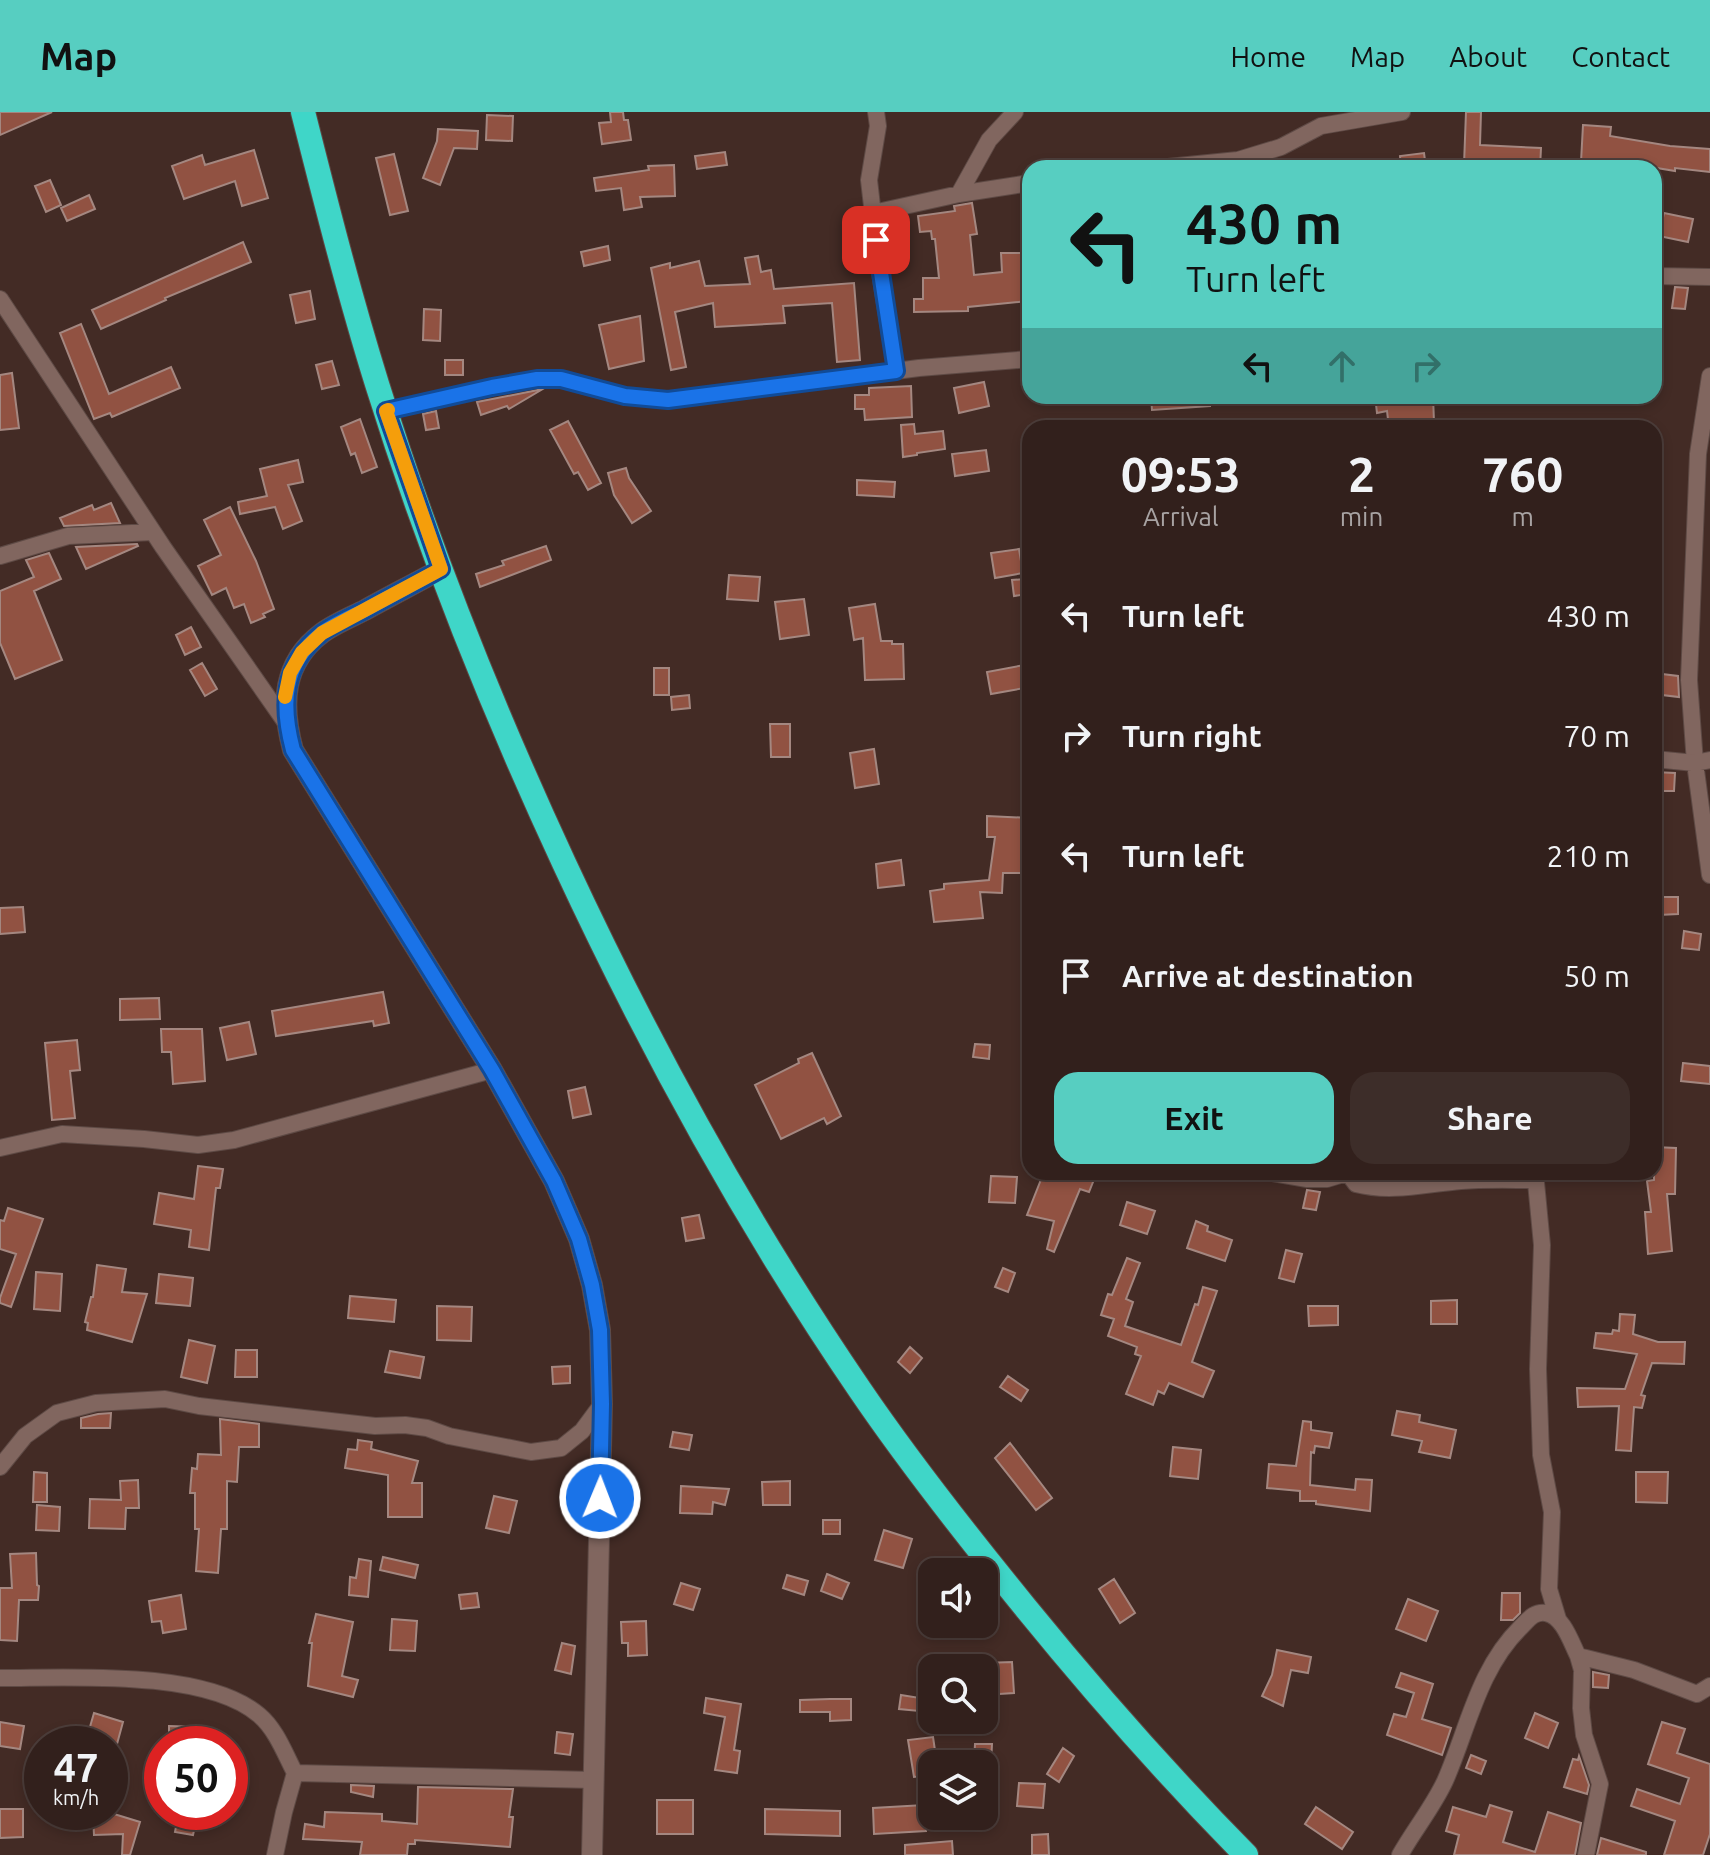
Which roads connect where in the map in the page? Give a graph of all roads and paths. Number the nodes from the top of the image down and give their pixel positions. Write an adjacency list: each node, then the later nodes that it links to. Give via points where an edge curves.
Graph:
1 (303, 112): 15 (highway)
2 (876, 112): 8 (street, via 869,180)
3 (1015, 112): 7 (street, via 989,140)
4 (1402, 112): 5 (street, via 1321,126 1281,147)
5 (1238, 160)
6 (1022, 184): 7 (street)
7 (959, 194): 8 (street)
8 (873, 213): 13 (street)
9 (1662, 276): 10 (street)
10 (1710, 277)
11 (0, 299): 16 (street)
12 (1022, 360): 13 (street)
13 (896, 371): 15 (street, via 668,400 537,379)
14 (1710, 376): 21 (street, via 1698,454 1689,680)
15 (386, 411): 18 (highway)
16 (153, 532): 17 (street, via 68,536); 19 (street)
17 (0, 556)
18 (441, 569): 19 (main road, via 322,633 302,652 290,673); 38 (highway, via 501,722 649,1039 805,1305 860,1391 985,1558 1130,1731)
19 (286, 723): 23 (main road, via 293,750)
20 (1662, 759): 21 (street)
21 (1703, 761): 22 (street)
22 (1710, 875)
23 (492, 1070): 24 (street, via 234,1140 198,1145 62,1134); 28 (main road, via 554,1181 579,1239 600,1330)
24 (0, 1148)
25 (1353, 1180): 26 (street, via 1371,1188)
26 (1463, 1180)
27 (1536, 1180): 30 (street, via 1542,1245 1541,1455 1552,1512 1549,1589)
28 (602, 1404): 29 (street, via 561,1448 531,1452 405,1425 375,1426 165,1399 96,1403 57,1413 25,1436); 35 (main road)
29 (0, 1467)
30 (1558, 1619): 31 (street); 39 (street, via 1535,1613 1499,1653 1482,1682 1444,1783)
31 (1578, 1656): 33 (street, via 1697,1694); 40 (street, via 1584,1735 1600,1784)
32 (0, 1678): 34 (street, via 135,1678 235,1699 261,1717)
33 (1710, 1686)
34 (295, 1773): 35 (street); 36 (street)
35 (593, 1780): 37 (main road)
36 (275, 1855)
37 (592, 1855)
38 (1246, 1855)
39 (1400, 1855)
40 (1586, 1855)

